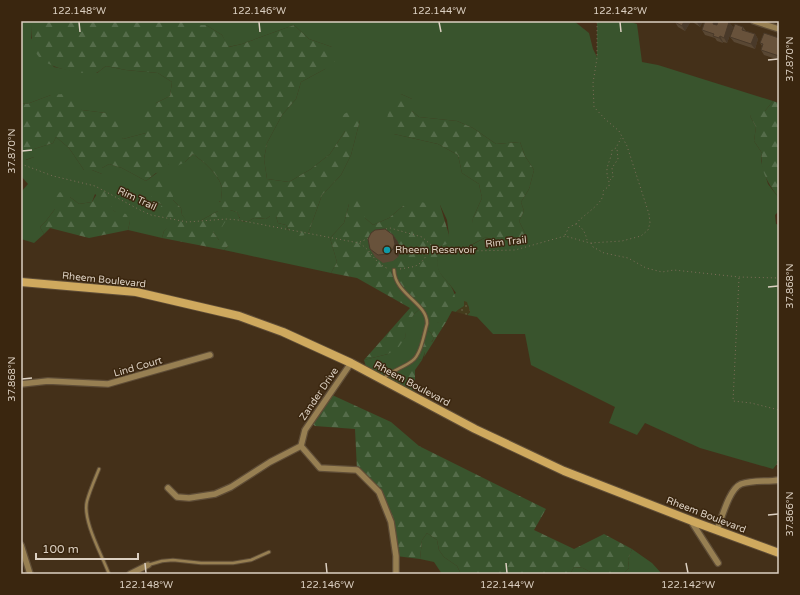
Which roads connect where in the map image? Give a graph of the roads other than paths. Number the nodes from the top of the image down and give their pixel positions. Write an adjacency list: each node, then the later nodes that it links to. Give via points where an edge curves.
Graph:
1 (754, 21): 2 (street)
2 (779, 29)
3 (394, 270): 7 (lane, via 399,286 414,300 428,320 417,356)
4 (21, 282): 6 (street, Rheem Boulevard, via 136,292 231,315 283,332)
5 (210, 355): 8 (street, Lind Court, via 108,384 48,381)
6 (351, 363): 7 (street, Rheem Boulevard); 9 (street, Zander Drive, via 305,430)
7 (383, 379): 13 (street, Rheem Boulevard, via 475,429 564,471)
8 (21, 384)
9 (301, 446): 12 (street, via 215,494 178,497); 23 (street, via 320,468 356,470 379,492 391,522)
10 (99, 469): 21 (lane, via 86,502 87,516)
11 (779, 480): 14 (street, via 750,482 736,487)
12 (168, 488)
13 (691, 521): 14 (street, Rheem Boulevard); 18 (street)
14 (716, 530): 17 (street, Rheem Boulevard)
15 (21, 545): 20 (street)
16 (269, 552): 19 (lane, via 251,560 233,563 174,560)
17 (779, 553)
18 (718, 563)
19 (148, 565): 22 (street)
20 (30, 574)
21 (110, 574)
22 (130, 574)
23 (396, 574)

